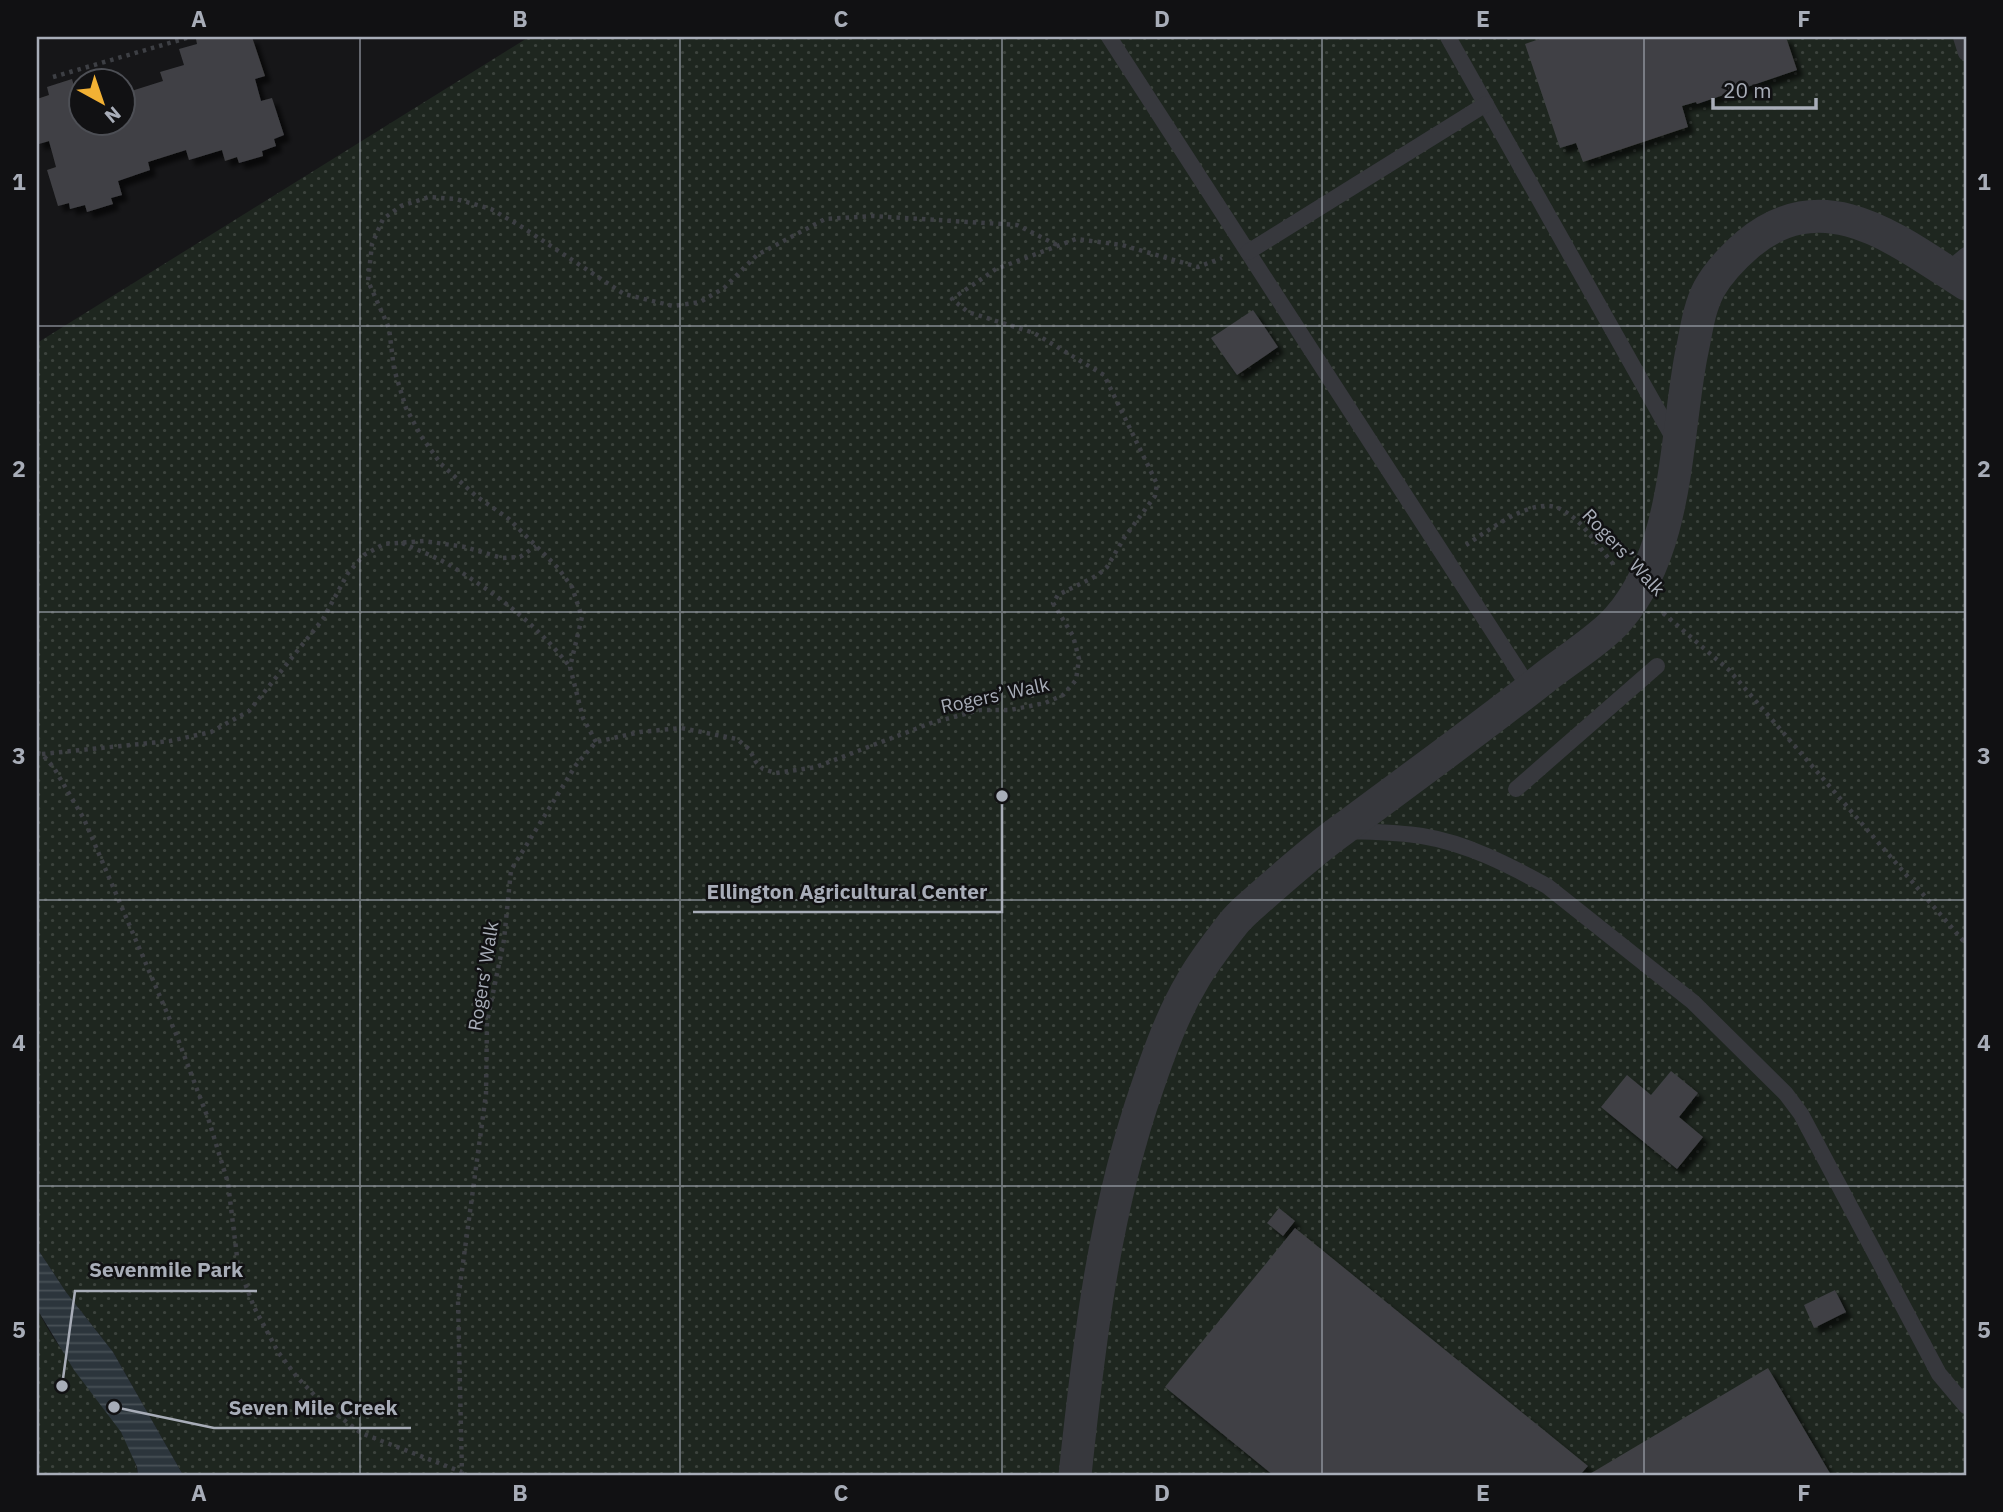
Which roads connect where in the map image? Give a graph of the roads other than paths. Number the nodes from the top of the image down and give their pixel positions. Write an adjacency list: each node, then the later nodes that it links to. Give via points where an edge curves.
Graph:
1 (1448, 37): 5 (lane)
2 (1961, 37): 4 (lane)
3 (1112, 38): 6 (lane)
4 (1966, 53)
5 (1486, 104): 6 (lane); 8 (lane)
6 (1248, 252): 10 (lane)
7 (1960, 270): 8 (street, via 1856,221 1808,216 1768,229 1727,264 1705,298 1682,403)
8 (1678, 446): 10 (street, via 1660,544 1637,591 1617,621)
9 (1657, 666): 11 (lane)
10 (1530, 689): 12 (street)
11 (1516, 789)
12 (1340, 830): 13 (lane, via 1446,841 1522,872 1547,886 1693,1002 1801,1114 1939,1374); 14 (street, via 1235,920 1191,982 1163,1042 1132,1130 1111,1216 1089,1342)
13 (1966, 1406)
14 (1075, 1475)

